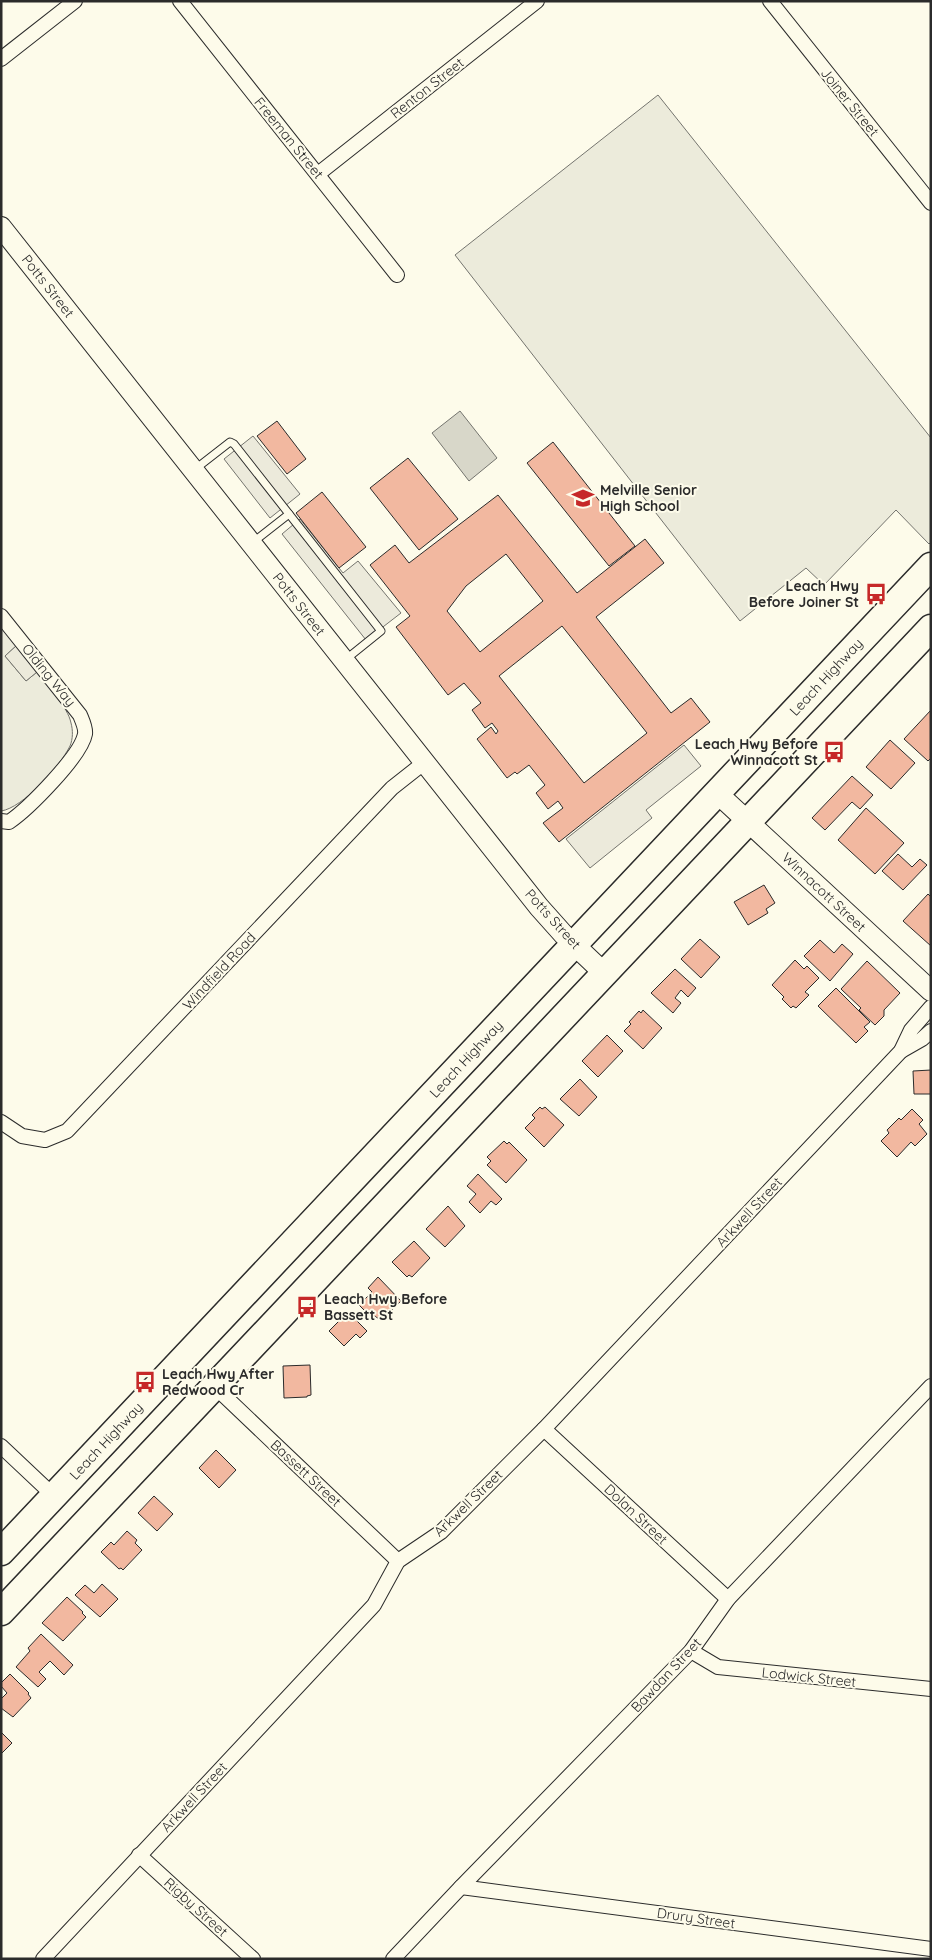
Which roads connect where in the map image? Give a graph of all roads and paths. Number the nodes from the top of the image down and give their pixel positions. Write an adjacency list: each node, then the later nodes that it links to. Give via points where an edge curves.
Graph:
1 (75, 1): 5 (street)
2 (180, 1): 6 (street, Freeman Street)
3 (537, 1): 6 (street, Renton Street)
4 (770, 1): 7 (street, Joiner Street)
5 (1, 59)
6 (318, 174): 9 (street, Freeman Street)
7 (931, 203)
8 (1, 227): 10 (street, Potts Street)
9 (397, 275)
10 (194, 470): 11 (lane, via 230,442); 12 (street, Potts Street)
11 (289, 514): 12 (lane); 16 (lane, via 381,631)
12 (252, 543): 16 (street, Potts Street)
13 (931, 566): 18 (highway, Leach Highway)
14 (1, 616): 19 (street, Olding Way, via 80,715 86,732 79,751 23,812 8,822)
15 (931, 628): 20 (highway)
16 (344, 661): 17 (street, Potts Street)
17 (425, 762): 21 (street, Potts Street, via 539,907); 27 (street, Windfield Road, via 392,788 67,1131 45,1140 22,1136)
18 (718, 793): 20 (street, Winnacott Street); 21 (highway, Leach Highway)
19 (1, 821)
20 (748, 822): 22 (highway); 23 (street, Winnacott Street)
21 (574, 944): 22 (street, Potts Street); 32 (highway, Leach Highway)
22 (604, 973): 28 (highway)
23 (931, 991)
24 (931, 1008): 26 (street, Arkwell Street, via 911,1030)
25 (931, 1031): 26 (street, Arkwell Street)
26 (901, 1051): 30 (street, Arkwell Street)
27 (1, 1122)
28 (214, 1386): 34 (street, Bassett Street); 36 (highway)
29 (931, 1386): 35 (street, Bawdan Street)
30 (544, 1429): 34 (street, Arkwell Street, via 441,1532); 35 (street, Dolan Street)
31 (1, 1446): 32 (street)
32 (54, 1496): 33 (highway, Leach Highway)
33 (1, 1552)
34 (398, 1561): 39 (street, Arkwell Street, via 374,1605)
35 (728, 1599): 37 (street, Bawdan Street)
36 (1, 1612)
37 (691, 1652): 38 (street, Lodwick Street, via 718,1667); 40 (street, Bawdan Street)
38 (931, 1689)
39 (139, 1855): 42 (street, Arkwell Street); 43 (street, Rigby Street)
40 (461, 1887): 41 (street, Drury Street); 44 (street, Bawdan Street)
41 (931, 1949)
42 (43, 1959)
43 (253, 1959)
44 (393, 1959)

